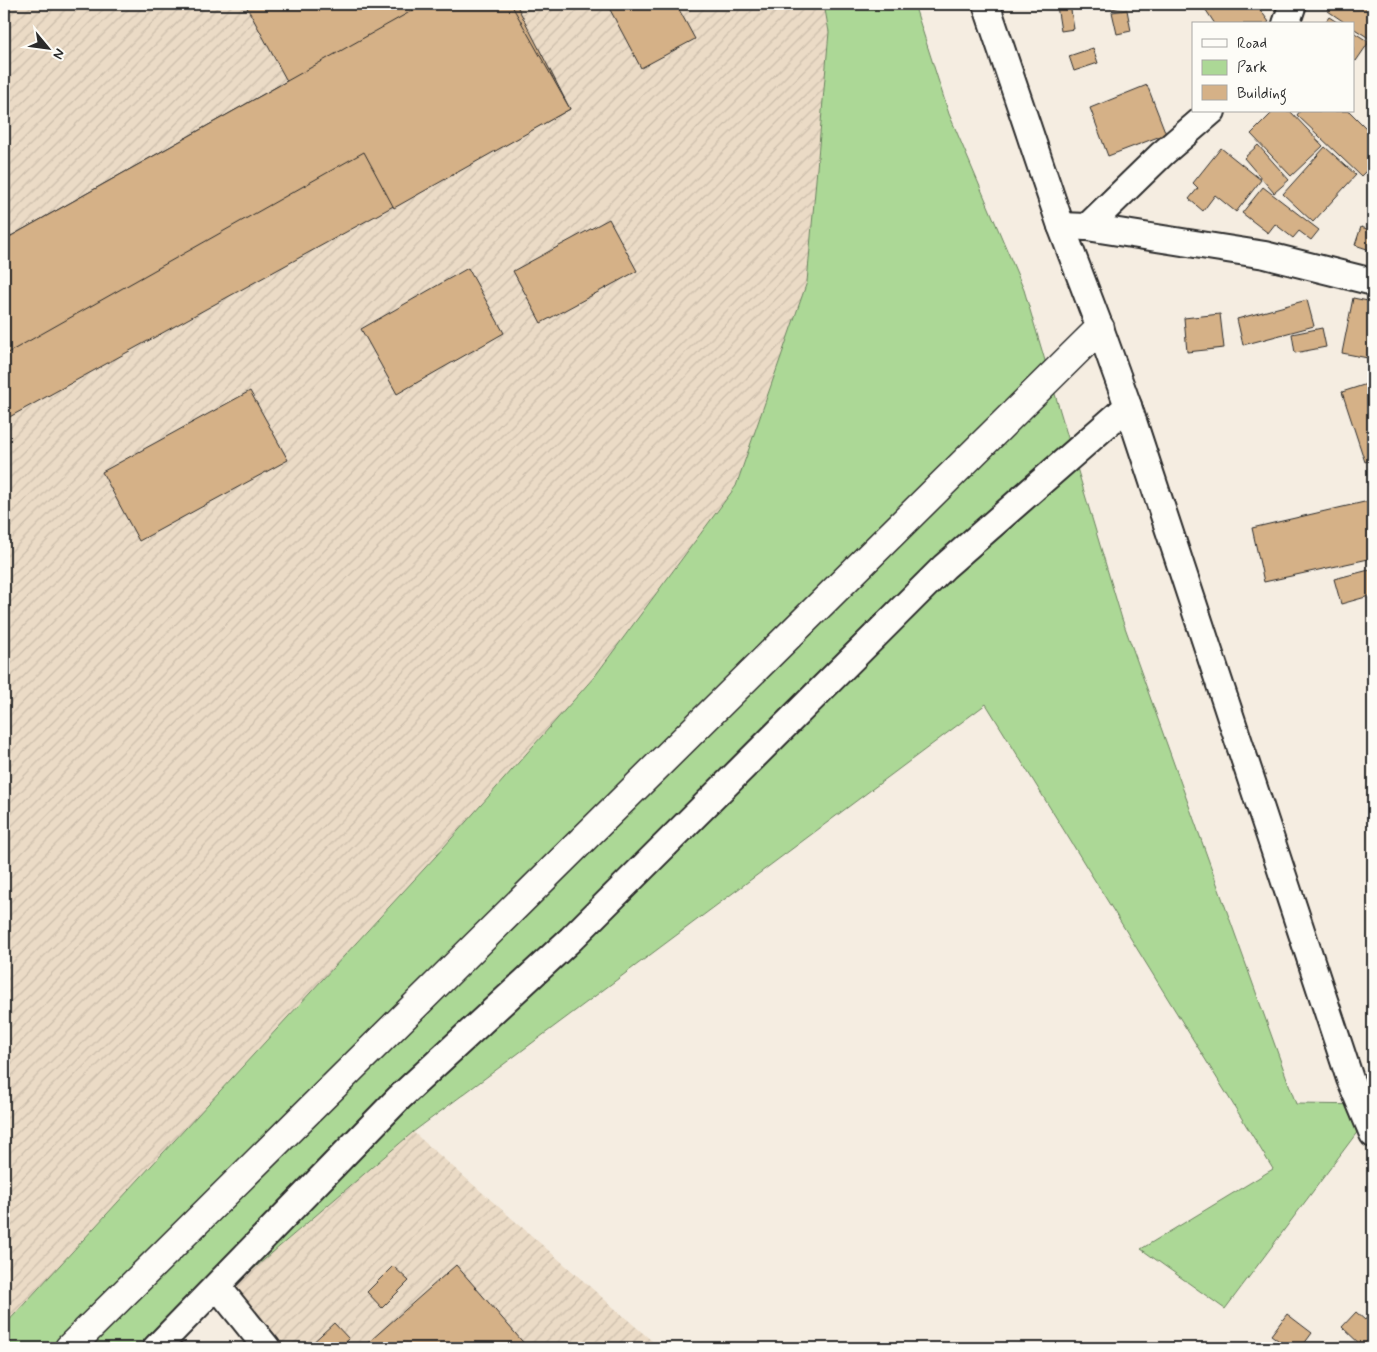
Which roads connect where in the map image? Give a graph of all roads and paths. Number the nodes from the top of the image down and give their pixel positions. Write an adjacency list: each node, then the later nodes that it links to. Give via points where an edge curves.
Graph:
1 (986, 4): 5 (street)
2 (1293, 4): 3 (street)
3 (1287, 22)
4 (1211, 112): 6 (street, via 1162,154)
5 (1061, 226): 6 (street); 8 (street)
6 (1087, 228): 7 (street, via 1265,255)
7 (1373, 282)
8 (1100, 328): 9 (street); 12 (street)
9 (1128, 406): 10 (street, via 1350,1079); 11 (street, via 944,566 571,939 399,1098)
10 (1373, 1134)
11 (217, 1286): 13 (street); 14 (street)
12 (69, 1348)
13 (156, 1348)
14 (267, 1348)

